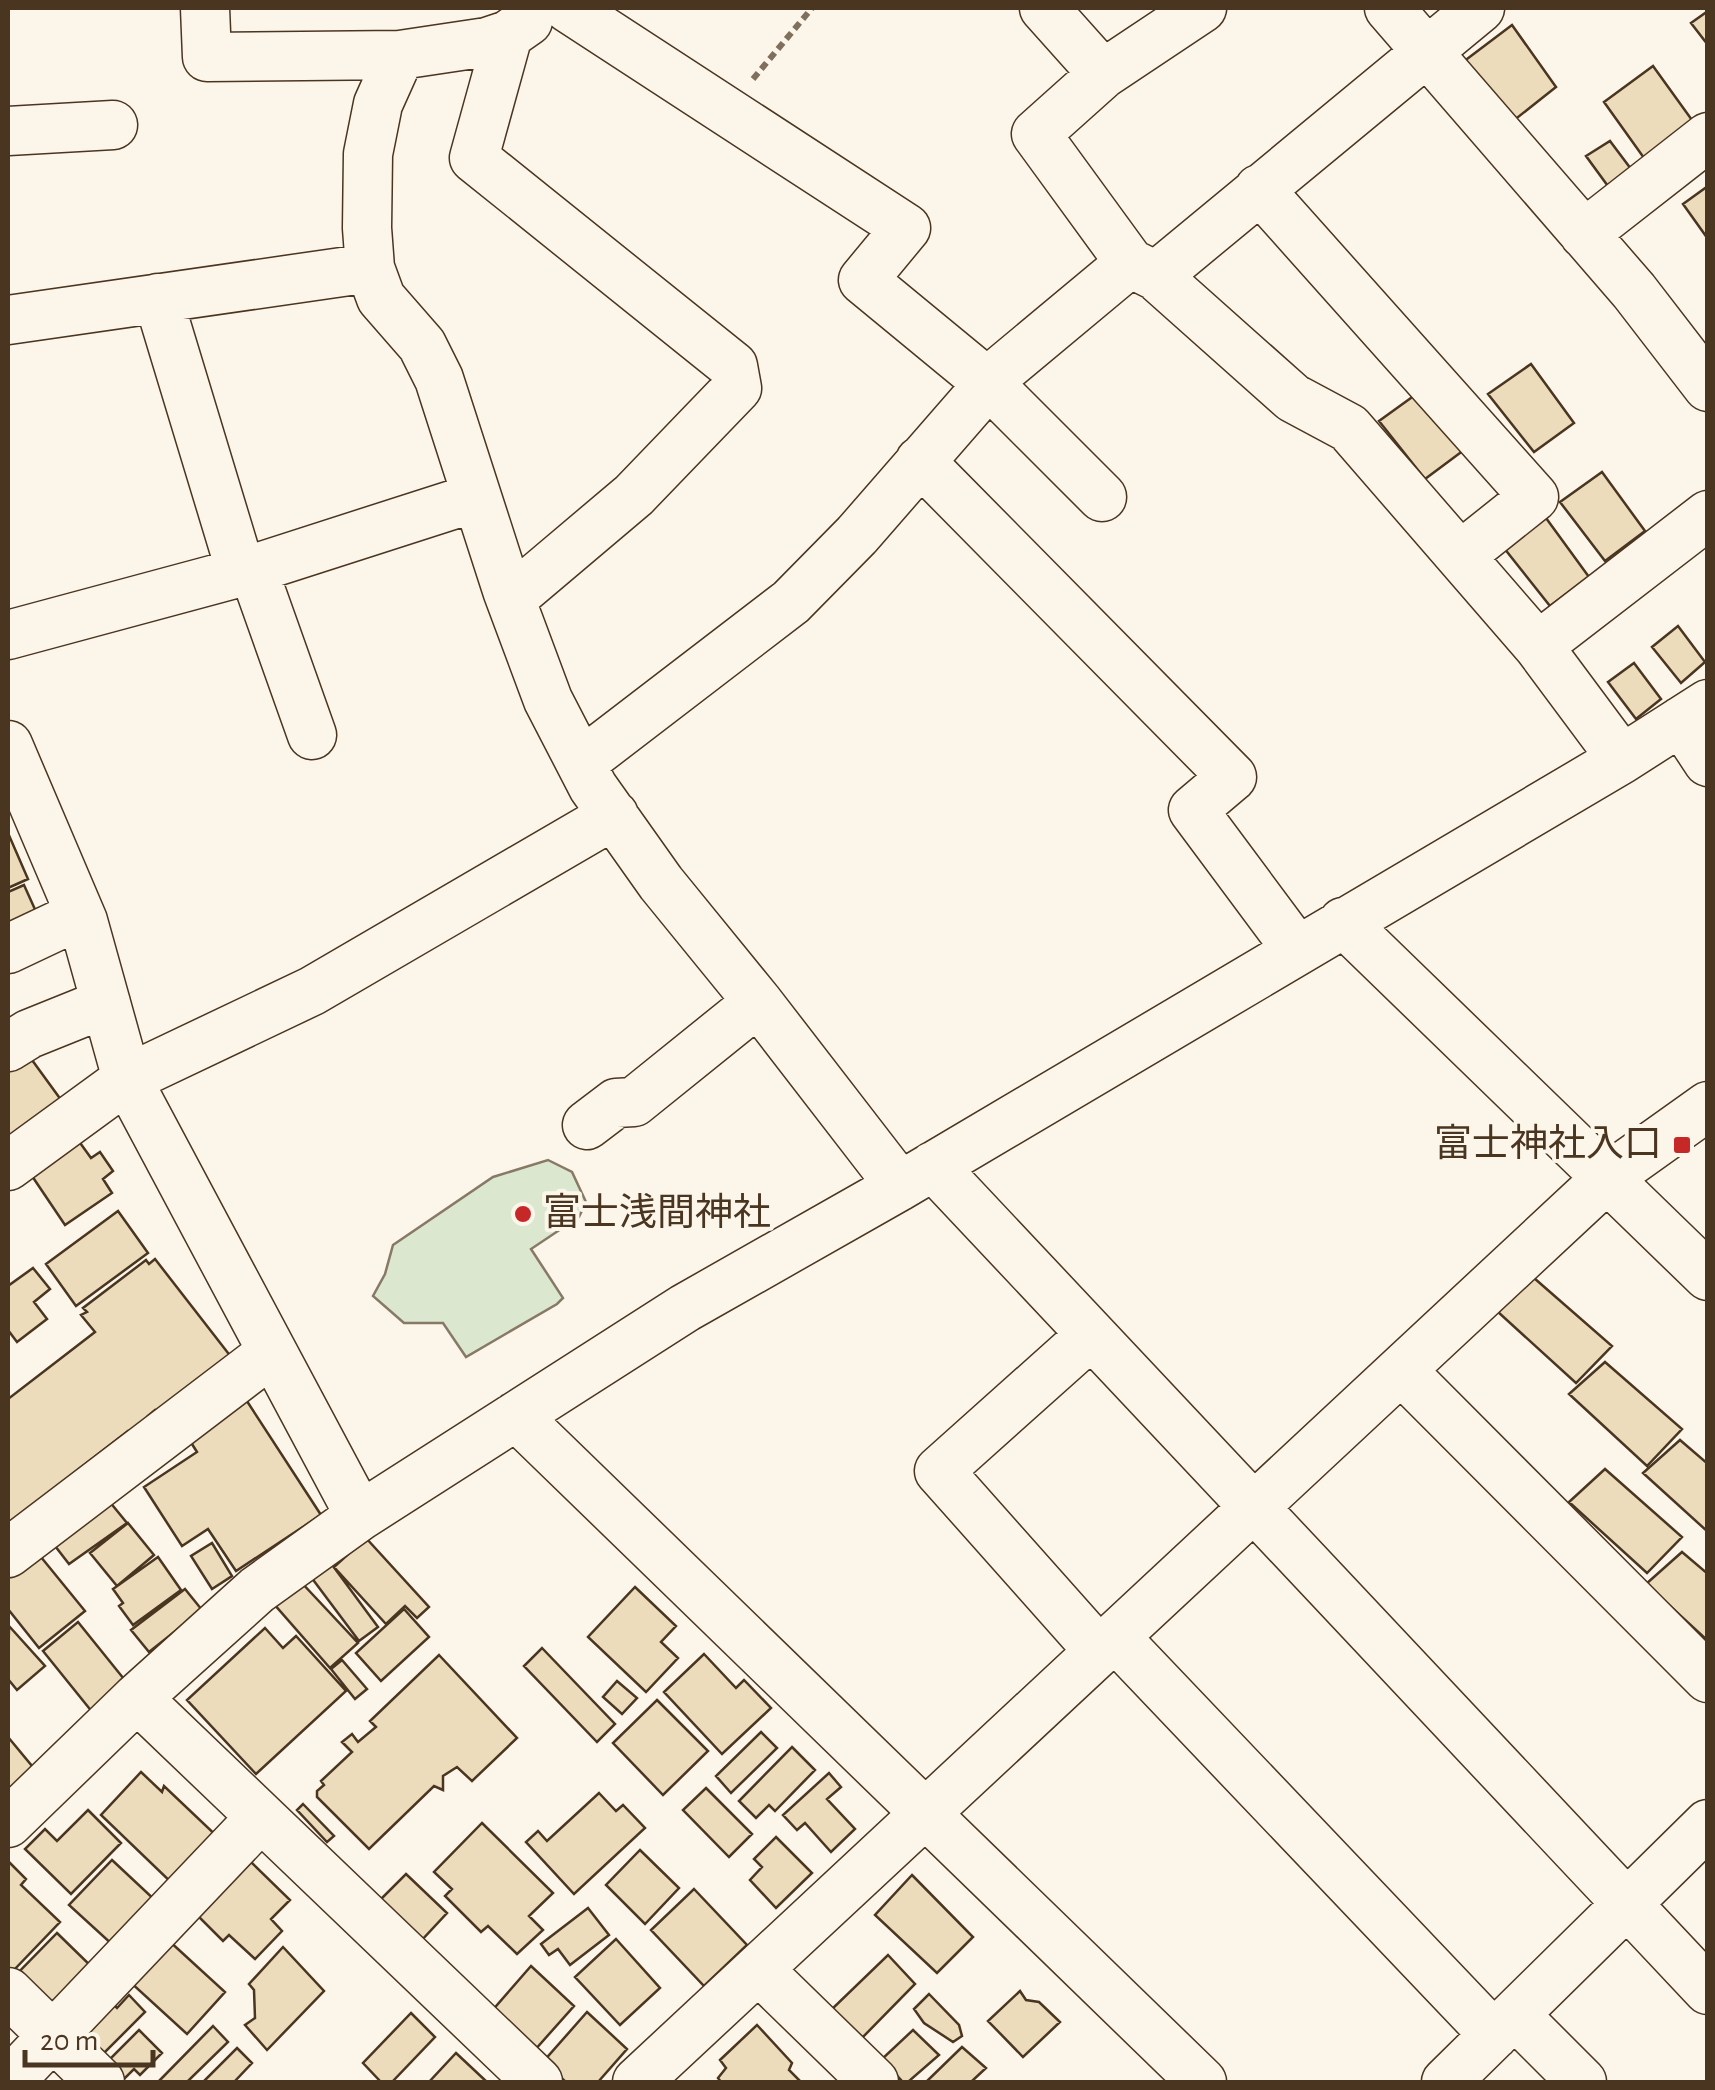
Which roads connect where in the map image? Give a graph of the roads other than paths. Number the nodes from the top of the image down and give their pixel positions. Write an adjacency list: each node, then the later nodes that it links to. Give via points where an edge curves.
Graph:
1 (205, 8): 10 (street, via 207,57)
2 (568, 8): 21 (street, via 906,228 863,280)
3 (1044, 8): 11 (street)
4 (1202, 8): 11 (street)
5 (1389, 8): 9 (street)
6 (1480, 8): 9 (street)
7 (524, 21): 8 (street, via 487,42); 29 (street, via 474,158 733,366 737,388 634,495)
8 (449, 26): 10 (street)
9 (1426, 50): 15 (street); 16 (street)
10 (400, 54): 17 (street, via 378,104 368,154)
11 (1103, 74): 18 (street, via 1036,134)
12 (113, 125): 13 (street)
13 (8, 131)
14 (1708, 137): 16 (street)
15 (1259, 189): 18 (street); 27 (street, via 1534,497)
16 (1584, 234): 22 (street)
17 (370, 268): 19 (street); 24 (street, via 380,298 422,345 439,379)
18 (1143, 270): 21 (street); 27 (street, via 1293,398 1349,428)
19 (158, 298): 20 (street); 28 (street)
20 (8, 320)
21 (988, 383): 23 (street); 25 (street)
22 (1708, 387)
23 (920, 460): 37 (street, via 791,602); 43 (street, via 1232,777 1194,810)
24 (477, 497): 28 (street); 29 (street)
25 (1102, 497)
26 (1708, 515): 31 (street)
27 (1460, 556): 31 (street)
28 (246, 570): 30 (street); 33 (street)
29 (510, 599): 37 (street, via 548,700)
30 (8, 635)
31 (1538, 646): 35 (street)
32 (1694, 713): 35 (street); 36 (street)
33 (312, 735)
34 (8, 745): 38 (street)
35 (1622, 759): 41 (street)
36 (1708, 762)
37 (581, 763): 39 (street)
38 (18, 798): 40 (street)
39 (614, 815): 44 (street); 47 (street, via 312,991)
40 (80, 915): 42 (street); 45 (street)
41 (1343, 922): 43 (street); 52 (street)
42 (8, 949)
43 (1297, 950): 51 (street)
44 (758, 1002): 49 (street, via 634,1102 616,1102); 51 (street)
45 (106, 1003): 46 (street); 47 (street)
46 (8, 1047)
47 (128, 1079): 50 (street); 55 (street)
48 (1708, 1106): 52 (street)
49 (587, 1125)
50 (8, 1166)
51 (916, 1176): 54 (street); 57 (street, via 684,1308)
52 (1607, 1178): 53 (street); 56 (street)
53 (1708, 1276)
54 (1091, 1335): 58 (street); 61 (street, via 939,1472)
55 (272, 1352): 59 (street); 60 (street)
56 (1402, 1370): 58 (street); 62 (street)
57 (516, 1416): 59 (street); 64 (street)
58 (1254, 1508): 61 (street); 68 (street)
59 (360, 1516): 63 (street, via 257,1590)
60 (8, 1553)
61 (1107, 1644): 64 (street); 72 (street)
62 (1708, 1678)
63 (136, 1698): 65 (street); 66 (street)
64 (925, 1814): 69 (street); 79 (street)
65 (261, 1817): 73 (street); 76 (street)
66 (8, 1823)
67 (1708, 1824): 68 (street)
68 (1627, 1904): 70 (street); 72 (street)
69 (758, 1969): 77 (street); 78 (street)
70 (1708, 1990)
71 (8, 1992): 73 (street)
72 (1505, 2024): 80 (street); 81 (street)
73 (53, 2037): 74 (street); 75 (street)
74 (9, 2082)
75 (100, 2082)
76 (538, 2082)
77 (637, 2082)
78 (874, 2082)
79 (1202, 2082)
80 (1446, 2082)
81 (1582, 2082)

